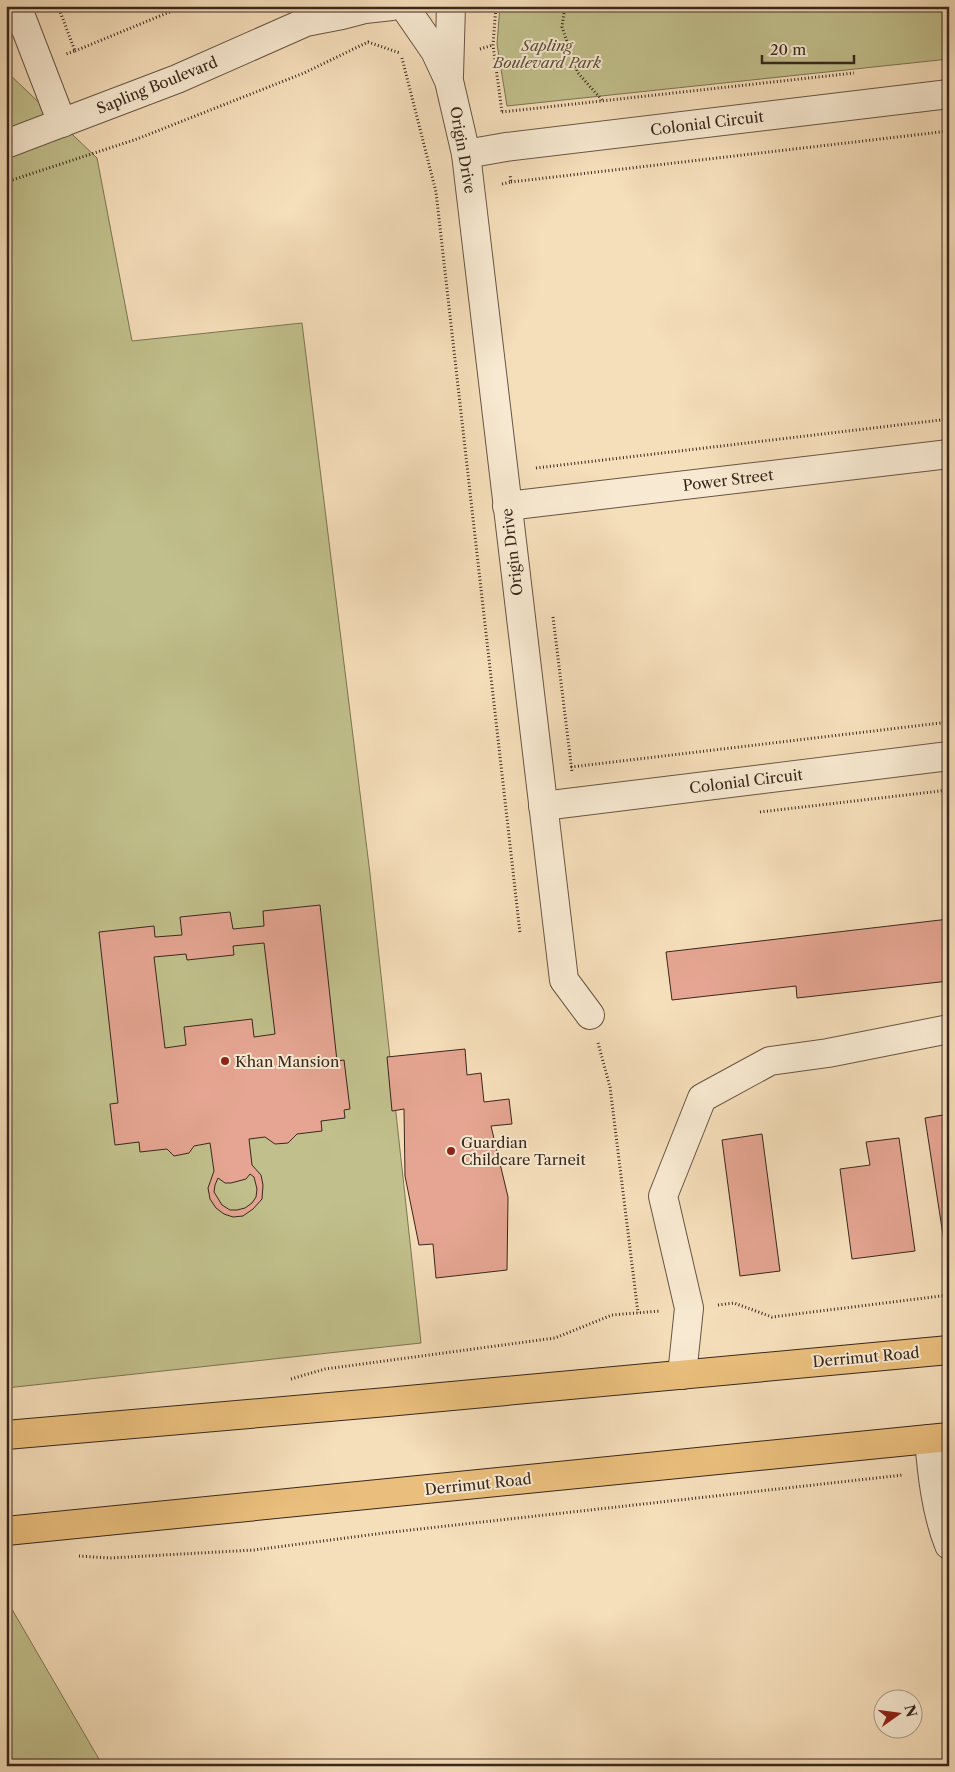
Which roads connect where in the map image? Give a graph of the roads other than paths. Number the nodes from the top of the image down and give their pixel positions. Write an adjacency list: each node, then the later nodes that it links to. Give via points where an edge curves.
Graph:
1 (18, 6): 8 (street)
2 (434, 6): 4 (street, Sapling Boulevard, via 417,10)
3 (451, 6): 6 (street, Origin Drive)
4 (399, 7): 5 (street, Sapling Boulevard, via 365,9 342,16); 6 (street, Origin Drive, via 435,51)
5 (314, 14): 8 (street, Sapling Boulevard, via 177,79)
6 (449, 81): 10 (street, Origin Drive)
7 (949, 94): 10 (street, Colonial Circuit)
8 (62, 123): 9 (street, Sapling Boulevard)
9 (6, 144)
10 (466, 154): 12 (street, Origin Drive)
11 (949, 454): 12 (street, Power Street)
12 (507, 506): 14 (street, Origin Drive)
13 (949, 756): 14 (street, Colonial Circuit)
14 (543, 806): 15 (street, Origin Drive, via 564,980)
15 (590, 1016)
16 (949, 1029): 18 (street, via 770,1061 702,1098 664,1196 689,1308)
17 (949, 1350): 18 (main road, Derrimut Road)
18 (682, 1374): 19 (main road, Derrimut Road)
19 (6, 1434)
20 (939, 1438): 21 (main road, Derrimut Road); 22 (street, via 932,1472 941,1526)
21 (6, 1531)
22 (949, 1545)

